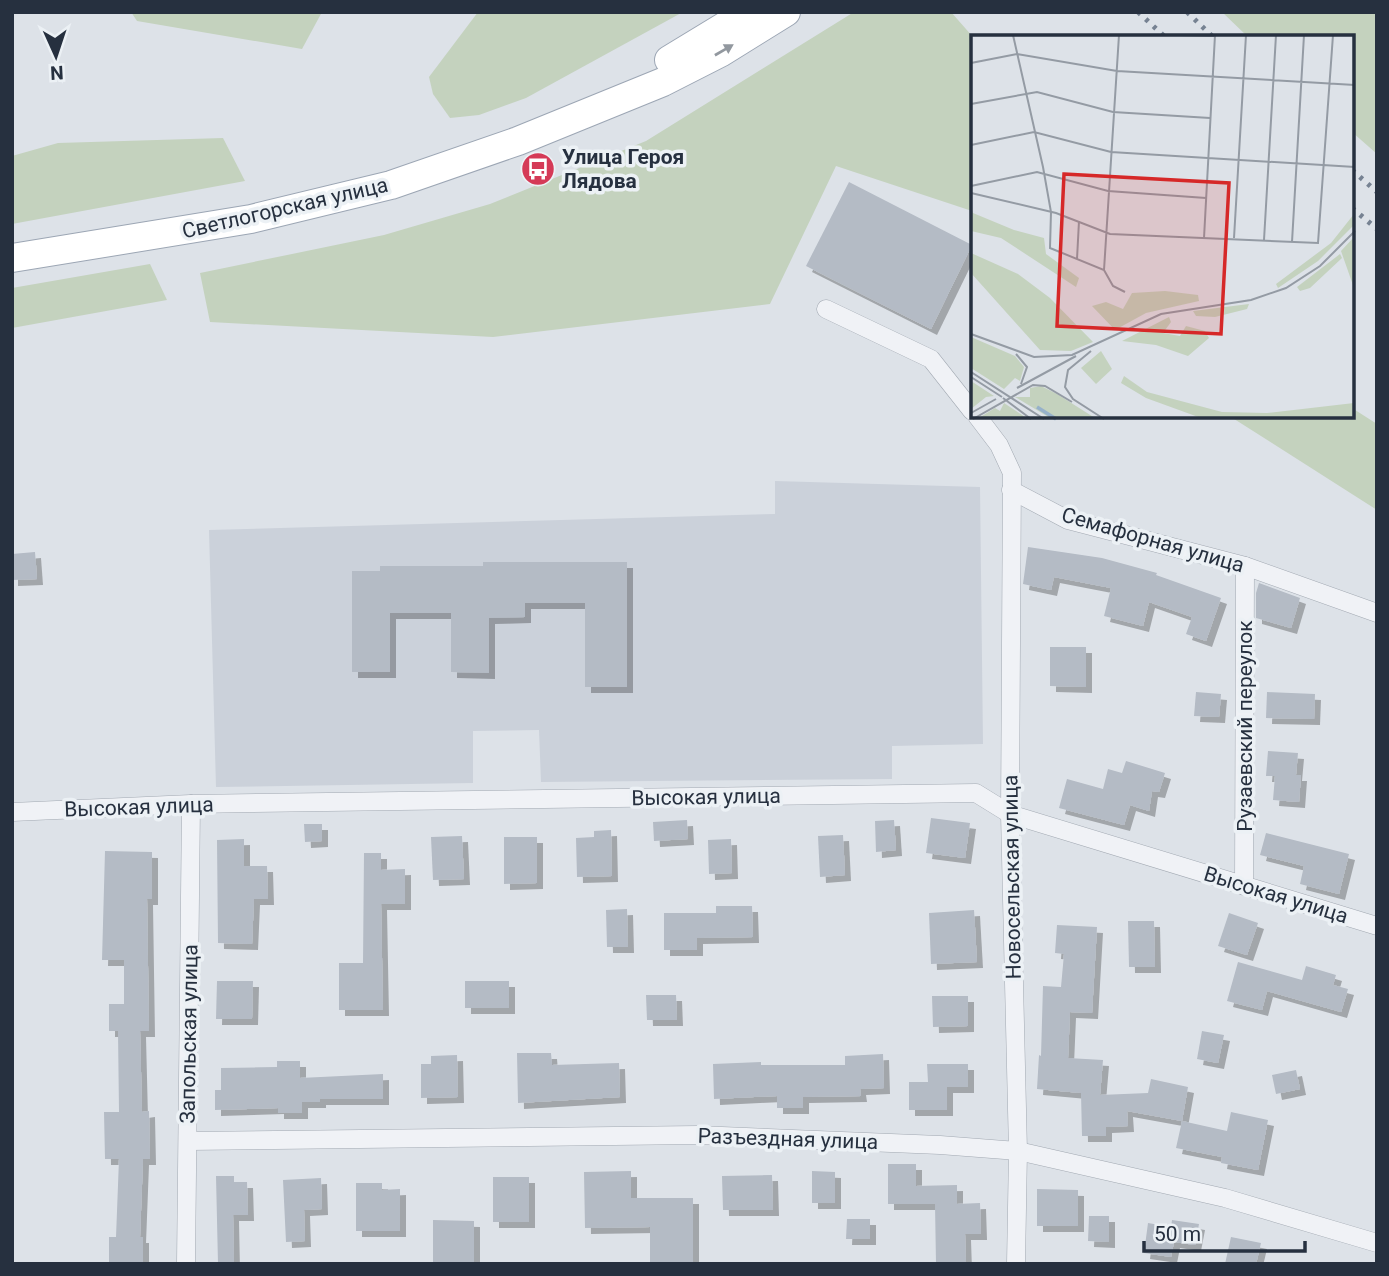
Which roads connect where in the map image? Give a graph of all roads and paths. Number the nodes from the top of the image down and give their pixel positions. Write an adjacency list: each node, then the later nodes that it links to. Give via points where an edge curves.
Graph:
1 (747, 12): 3 (main road, Светлогорская улица)
2 (786, 12): 3 (main road, Светлогорская улица, one-way to 2, via 663,82)
3 (550, 127): 4 (main road, Светлогорская улица, via 454,164 343,198 174,234)
4 (12, 258)
5 (826, 309): 6 (street, via 931,359)
6 (971, 410)
7 (978, 418): 8 (street, via 999,445 1012,473)
8 (1011, 490): 9 (street, Семафорная улица, via 1068,520); 13 (street, Новосельская улица)
9 (1245, 566): 10 (street, Семафорная улица); 14 (street, Рузаевский переулок)
10 (1377, 613)
11 (191, 804): 12 (street, Высокая улица); 13 (street, Высокая улица, via 976,793); 16 (street, Запольская улица)
12 (12, 813)
13 (1010, 814): 14 (street, Высокая улица); 17 (street, Новосельская улица)
14 (1244, 886): 15 (street, Высокая улица)
15 (1377, 926)
16 (188, 1141): 17 (street, Разъездная улица, via 698,1135); 19 (street, Запольская улица)
17 (1018, 1151): 18 (street, Разъездная улица, via 1225,1198); 20 (street, Новосельская улица)
18 (1377, 1242)
19 (186, 1264)
20 (1016, 1264)

